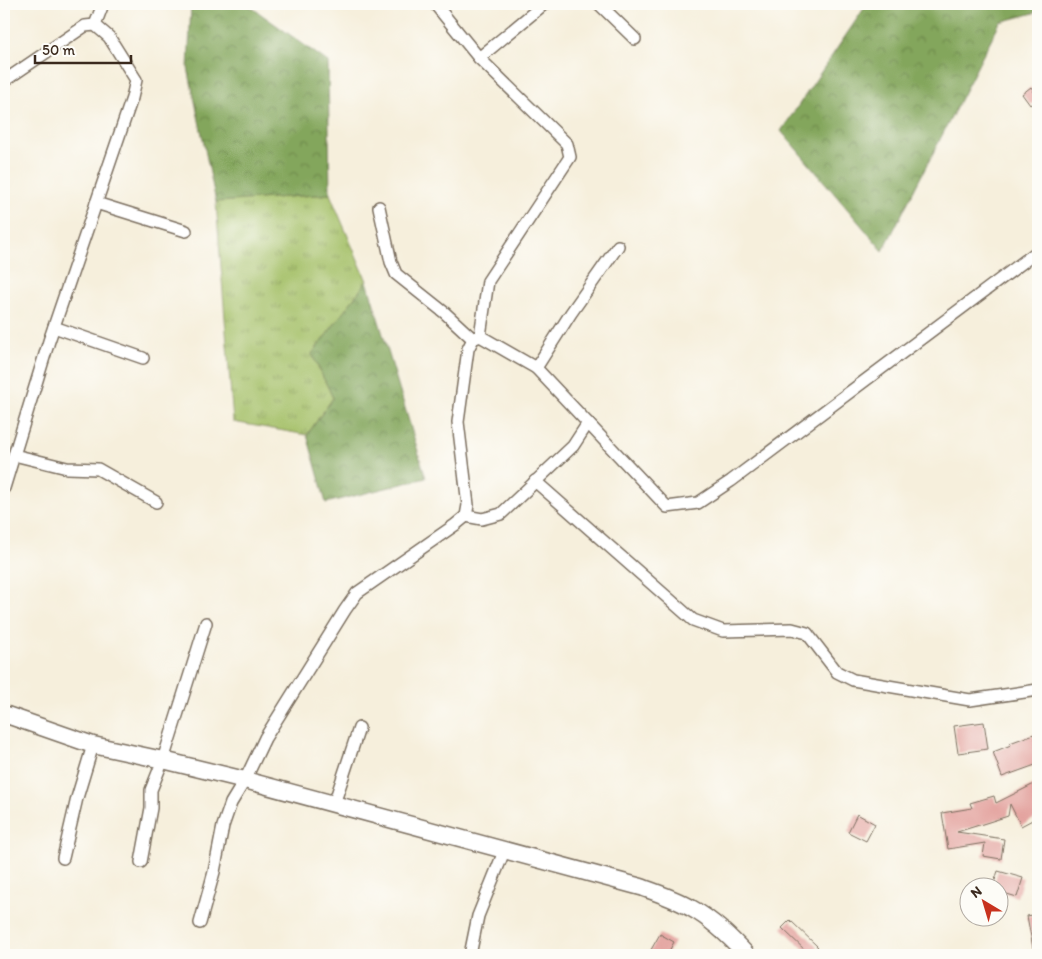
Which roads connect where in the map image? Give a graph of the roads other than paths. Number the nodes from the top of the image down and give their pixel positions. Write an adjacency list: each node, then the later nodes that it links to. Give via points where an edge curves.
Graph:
1 (103, 4): 5 (street)
2 (436, 4): 7 (street)
3 (544, 4): 7 (street)
4 (599, 4): 6 (street)
5 (95, 25): 8 (street, via 85,26); 9 (street, via 109,37 136,80)
6 (635, 39)
7 (479, 58): 15 (street, via 567,144 570,157 488,281)
8 (4, 81)
9 (96, 203): 11 (street); 14 (street)
10 (380, 206): 15 (street, via 396,274)
11 (186, 230)
12 (618, 246): 17 (street)
13 (1038, 251): 18 (street, via 698,503 667,507)
14 (54, 327): 16 (street); 19 (street)
15 (476, 338): 17 (street); 24 (street, via 468,349 458,422 468,505)
16 (143, 358)
17 (536, 368): 18 (street)
18 (588, 424): 21 (street, via 573,446)
19 (14, 455): 20 (street); 23 (street, via 67,468 98,469)
20 (7, 466): 22 (street)
21 (535, 481): 24 (street, via 502,514 482,519); 26 (street, via 693,620 724,631 792,630 807,633 838,672 853,680 970,700)
22 (4, 488)
23 (156, 502)
24 (466, 516): 31 (street, via 357,593 265,738)
25 (206, 623): 30 (street)
26 (1038, 690)
27 (5, 719): 29 (street)
28 (360, 728): 32 (street)
29 (93, 745): 30 (street); 34 (street, via 76,798)
30 (163, 760): 31 (street); 35 (street, via 151,790)
31 (246, 780): 32 (street); 36 (street, via 231,803 223,826)
32 (334, 804): 33 (street)
33 (506, 849): 37 (street, via 478,916); 38 (street, via 666,896 716,925)
34 (63, 858)
35 (141, 862)
36 (200, 923)
37 (470, 955)
38 (748, 955)

